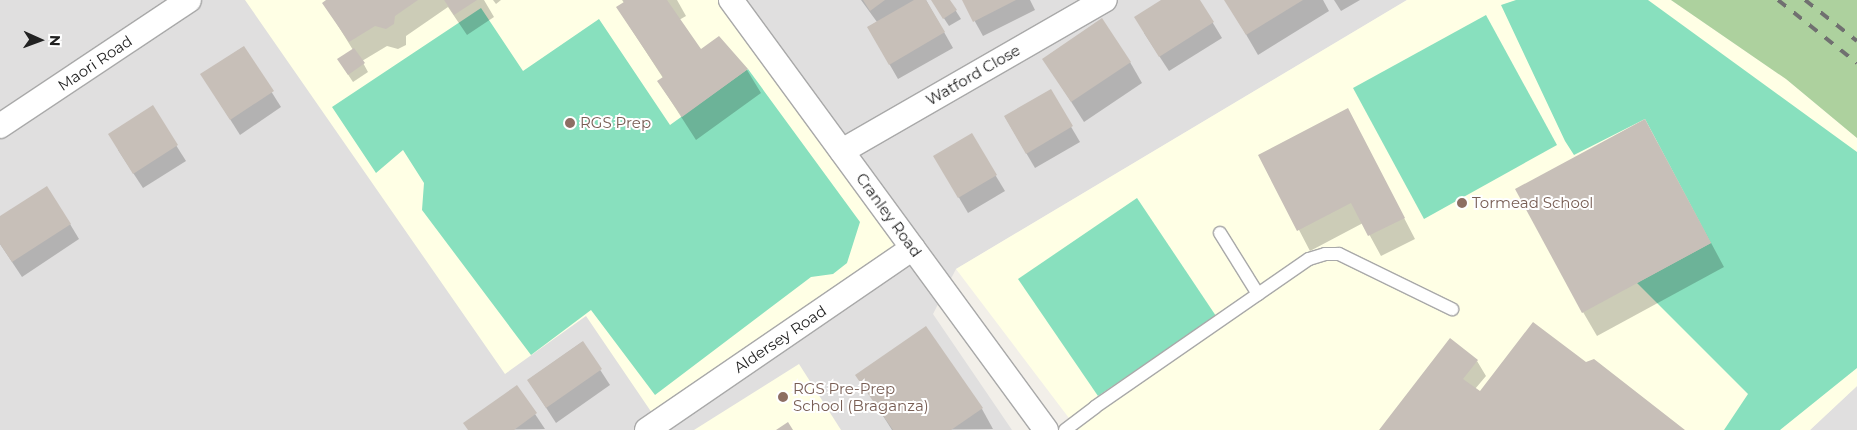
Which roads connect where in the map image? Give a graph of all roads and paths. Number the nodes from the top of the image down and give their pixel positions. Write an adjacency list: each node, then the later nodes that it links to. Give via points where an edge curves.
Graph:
1 (189, 0): 4 (street, Maori Road)
2 (731, 0): 5 (street, Cranley Road)
3 (1105, 0): 5 (street, Watford Close)
4 (0, 126)
5 (842, 150): 7 (street, Cranley Road)
6 (1220, 233): 8 (lane)
7 (914, 248): 10 (street, Aldersey Road); 11 (street, Cranley Road)
8 (1258, 294): 9 (lane, via 1309,259 1339,254); 12 (lane)
9 (1452, 309)
10 (647, 430)
11 (1046, 430)
12 (1065, 430)

